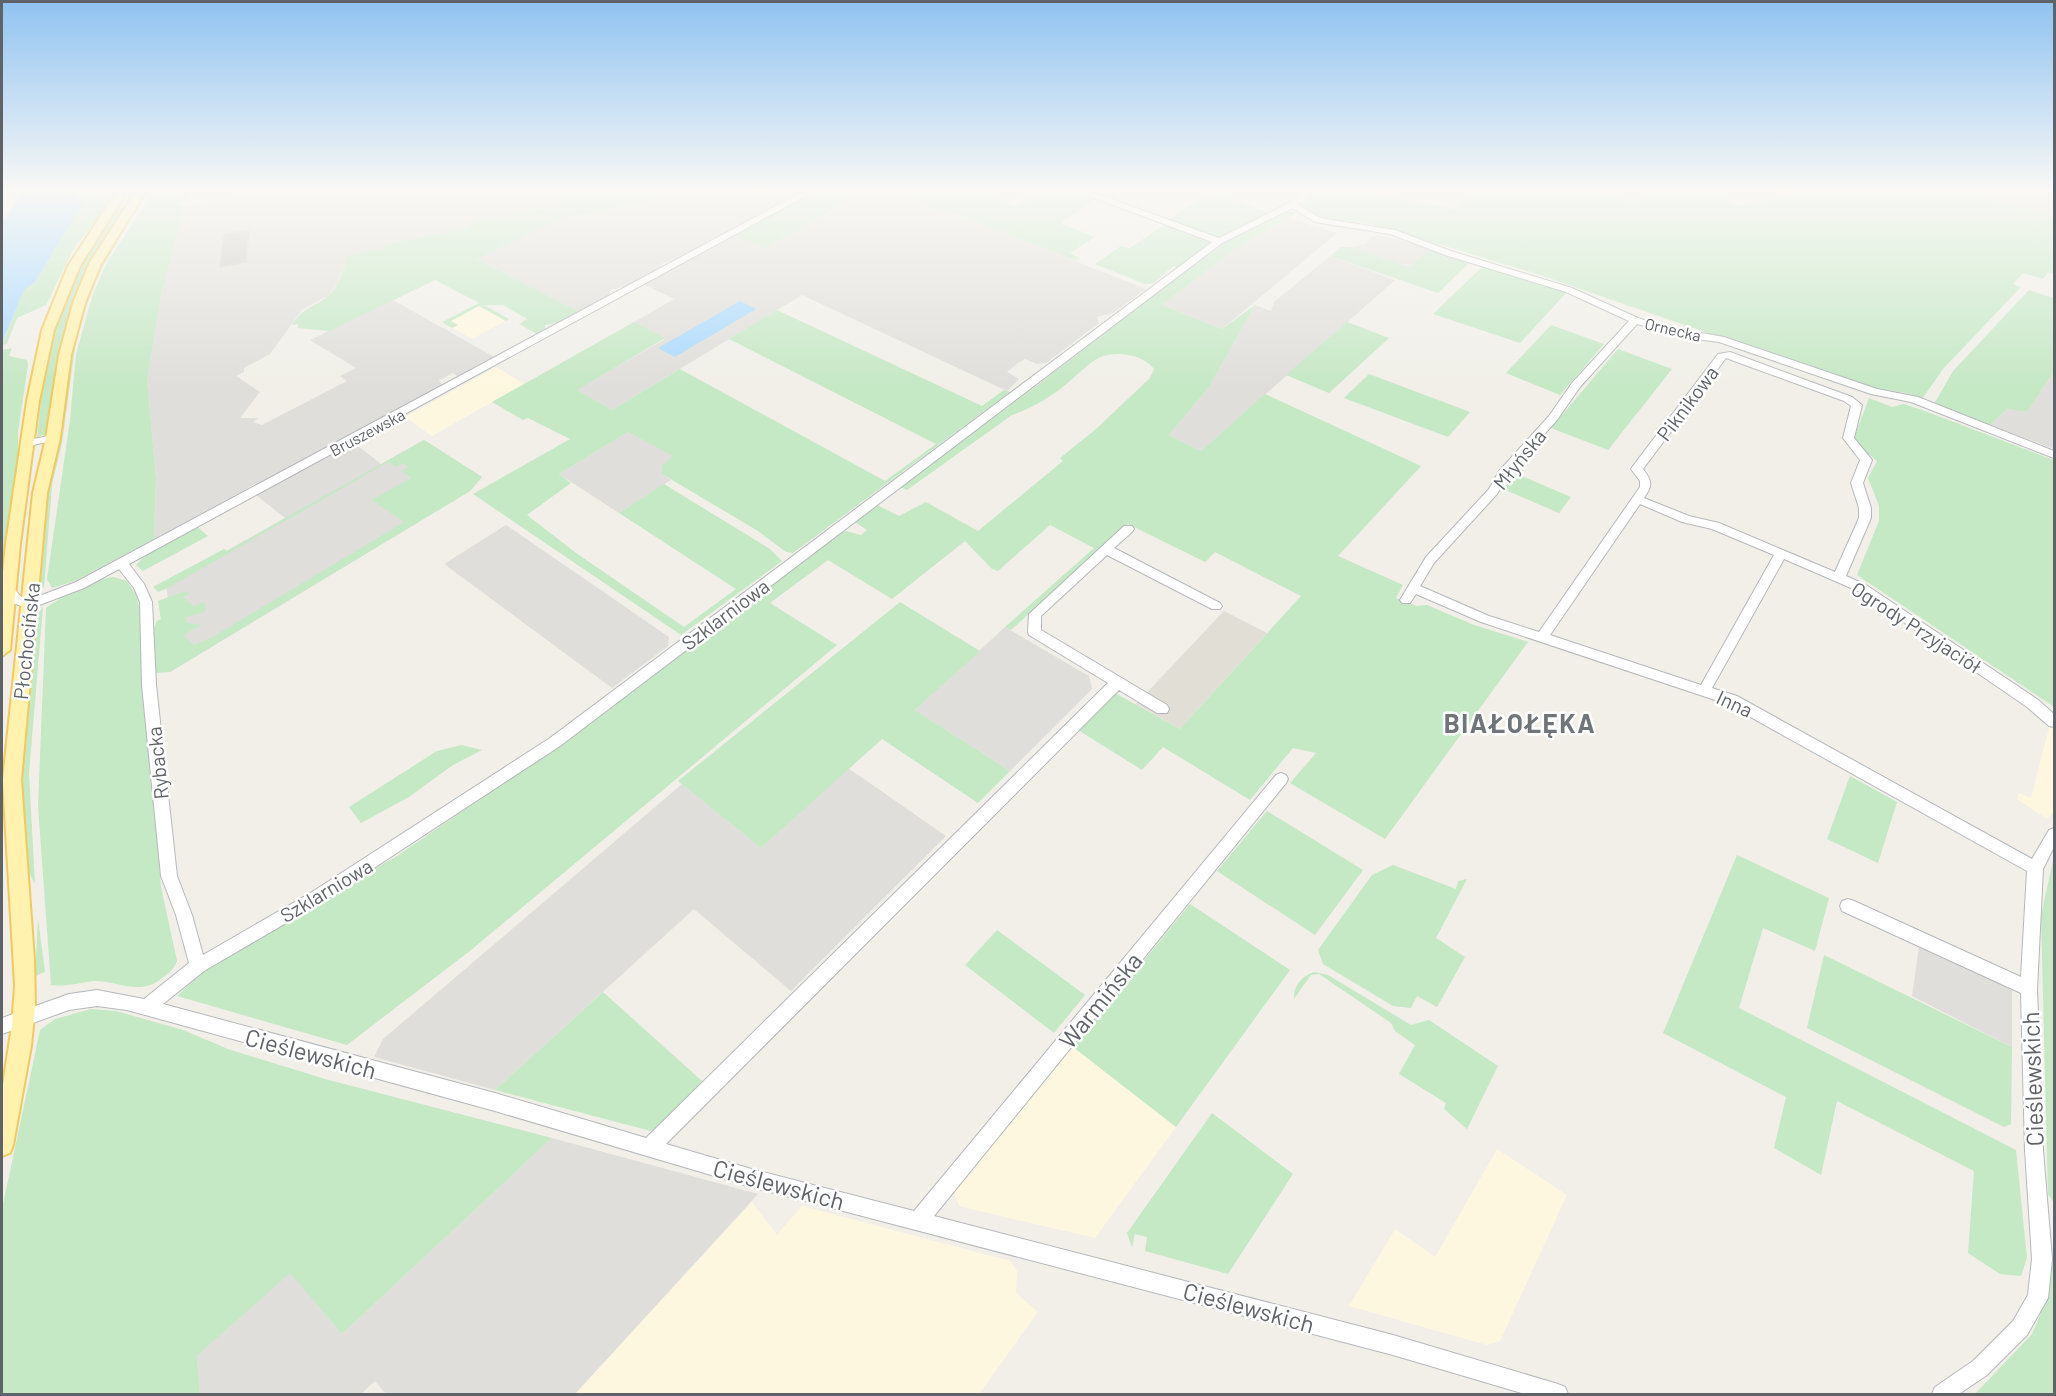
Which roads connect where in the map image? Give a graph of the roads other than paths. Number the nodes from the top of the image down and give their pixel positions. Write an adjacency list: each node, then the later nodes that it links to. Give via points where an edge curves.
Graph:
1 (80, 256): 8 (main road, Płochocińska, via 59,300 40,361)
2 (100, 256): 7 (main road, Płochocińska, via 79,303 65,355)
3 (689, 256): 14 (street, Bruszewska)
4 (1199, 256): 32 (street, Szklarniowa, via 555,742 327,891)
5 (1458, 256): 6 (street, Ornecka, via 1569,290)
6 (1635, 320): 9 (street, Ornecka, via 1675,333 1721,339 1875,392 1914,399); 18 (street, Młyńska, via 1576,385 1493,491 1430,560)
7 (53, 438): 8 (street); 16 (main road, Płochocińska, via 40,493)
8 (28, 443): 17 (main road, Płochocińska)
9 (2055, 455)
10 (1637, 499): 13 (street, Ogrody Przyjaciół); 15 (street, Piknikowa, via 1647,485 1637,469 1722,356 1730,354 1750,360 1848,399 1858,407 1848,438 1866,460 1857,483 1866,514); 22 (street, Piknikowa)
11 (1128, 529): 12 (street)
12 (1106, 549): 21 (street); 24 (street, via 1035,614 1033,624 1034,632)
13 (1781, 553): 15 (street, Ogrody Przyjaciół); 25 (street)
14 (122, 564): 19 (street, Bruszewska); 32 (street, Rybacka, via 140,586 146,602 149,684 169,876)
15 (1839, 577): 27 (street, Ogrody Przyjaciół, via 1863,588)
16 (31, 584): 19 (street, via 37,591); 20 (main road, Płochocińska)
17 (9, 590): 20 (street, via 17,600); 23 (main road, Płochocińska)
18 (1410, 594): 22 (street, Inna)
19 (56, 595): 20 (street, Bruszewska)
20 (30, 605): 35 (main road, Płochocińska, via 12,780)
21 (1216, 606)
22 (1542, 637): 25 (street, Inna)
23 (2, 650)
24 (1117, 683): 26 (street); 38 (street)
25 (1705, 689): 30 (street, Inna, via 1748,707)
26 (1162, 709)
27 (2055, 722)
28 (1281, 779): 39 (street, Warmińska)
29 (2055, 834): 30 (street, Cieślewskich)
30 (2035, 868): 33 (street, Cieślewskich)
31 (1848, 906): 33 (street)
32 (198, 966): 34 (street, Szklarniowa)
33 (2029, 989): 41 (street, Cieślewskich, via 2042,1259 2038,1298 2020,1328 1980,1368)
34 (147, 1007): 35 (street, Cieślewskich, via 97,998 69,1002); 38 (street, Cieślewskich)
35 (24, 1018): 36 (street, Cieślewskich); 37 (main road, Płochocińska)
36 (2, 1026)
37 (2, 1144)
38 (649, 1148): 39 (street, Cieślewskich)
39 (918, 1221): 40 (street, Cieślewskich, via 1383,1342)
40 (1558, 1395)
41 (1942, 1395)

